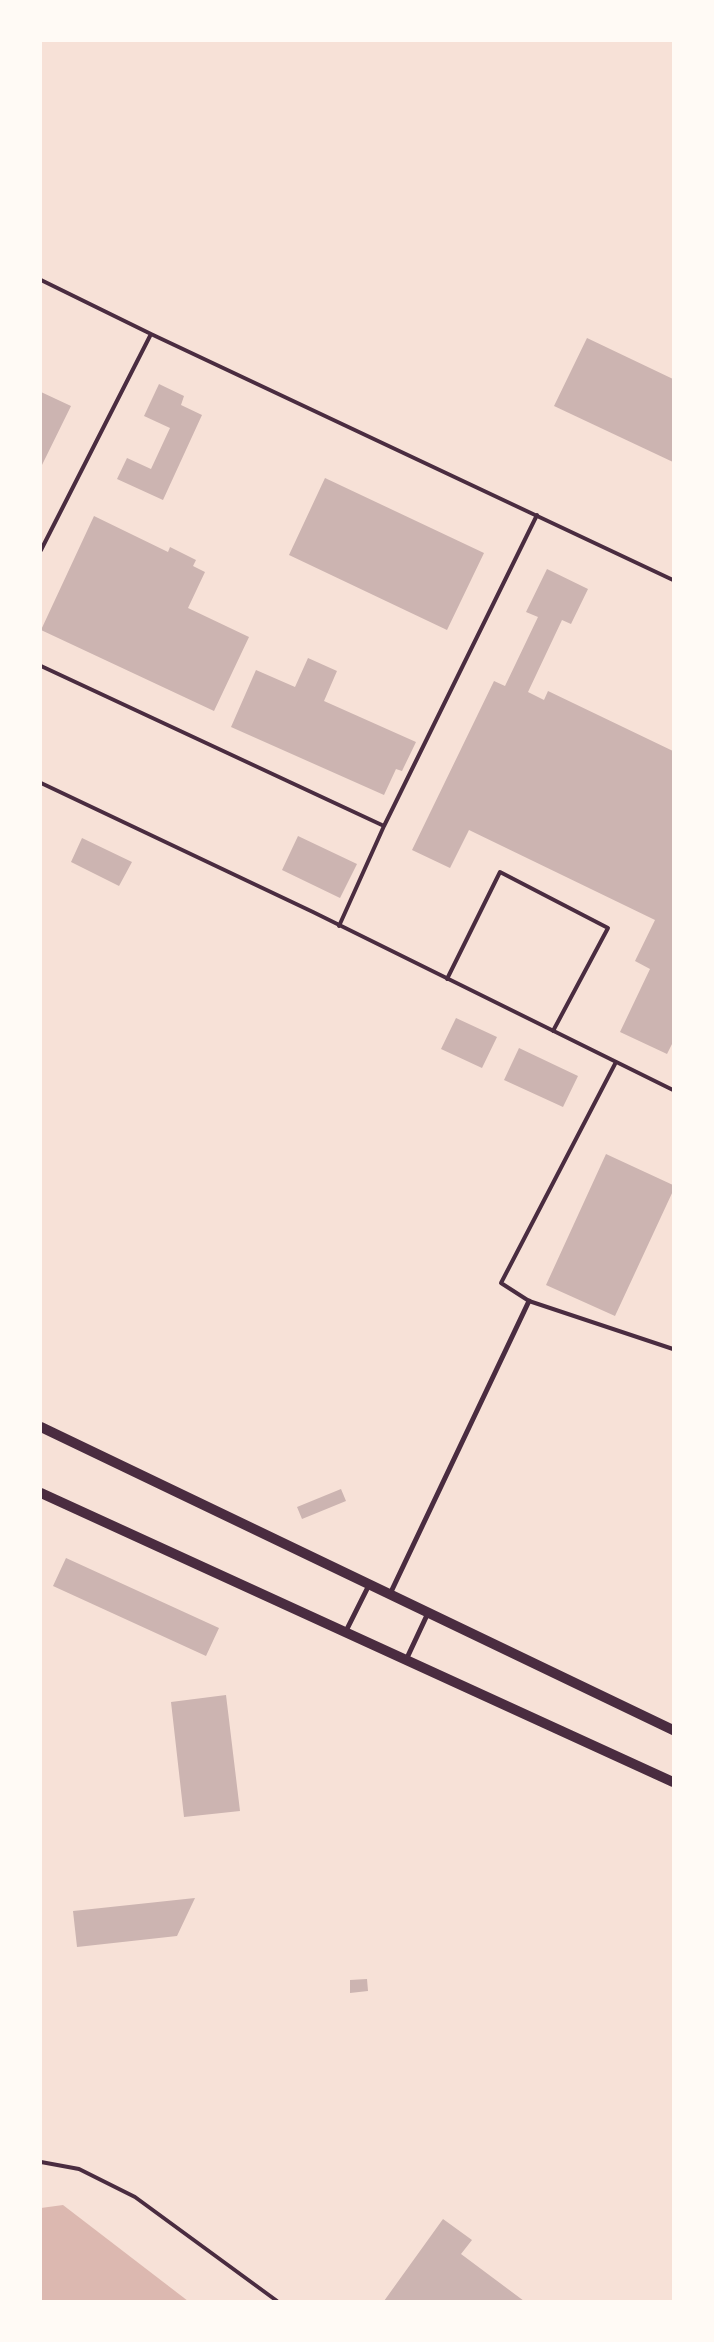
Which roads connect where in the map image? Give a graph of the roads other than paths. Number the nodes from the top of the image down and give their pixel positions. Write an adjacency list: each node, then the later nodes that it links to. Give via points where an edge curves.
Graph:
1 (41, 280): 2 (lane)
2 (151, 334): 3 (lane); 4 (lane)
3 (537, 515): 5 (lane); 8 (lane)
4 (41, 550)
5 (673, 580)
6 (41, 666): 8 (lane)
7 (41, 783): 9 (lane)
8 (384, 826): 9 (lane)
9 (339, 926): 10 (lane)
10 (447, 979): 11 (lane); 11 (lane, via 500,872 608,928)
11 (553, 1031): 12 (lane)
12 (616, 1062): 13 (lane); 14 (lane, via 501,1283)
13 (673, 1090)
14 (528, 1301): 15 (lane); 19 (street)
15 (673, 1349)
16 (41, 1427): 18 (main road)
17 (41, 1493): 21 (main road)
18 (369, 1585): 19 (main road); 21 (street)
19 (390, 1595): 20 (main road)
20 (428, 1613): 22 (street); 23 (main road)
21 (344, 1633): 22 (main road)
22 (406, 1661): 24 (main road)
23 (673, 1730)
24 (673, 1782)
25 (41, 2162): 26 (lane, via 79,2169 135,2197)
26 (277, 2301)

